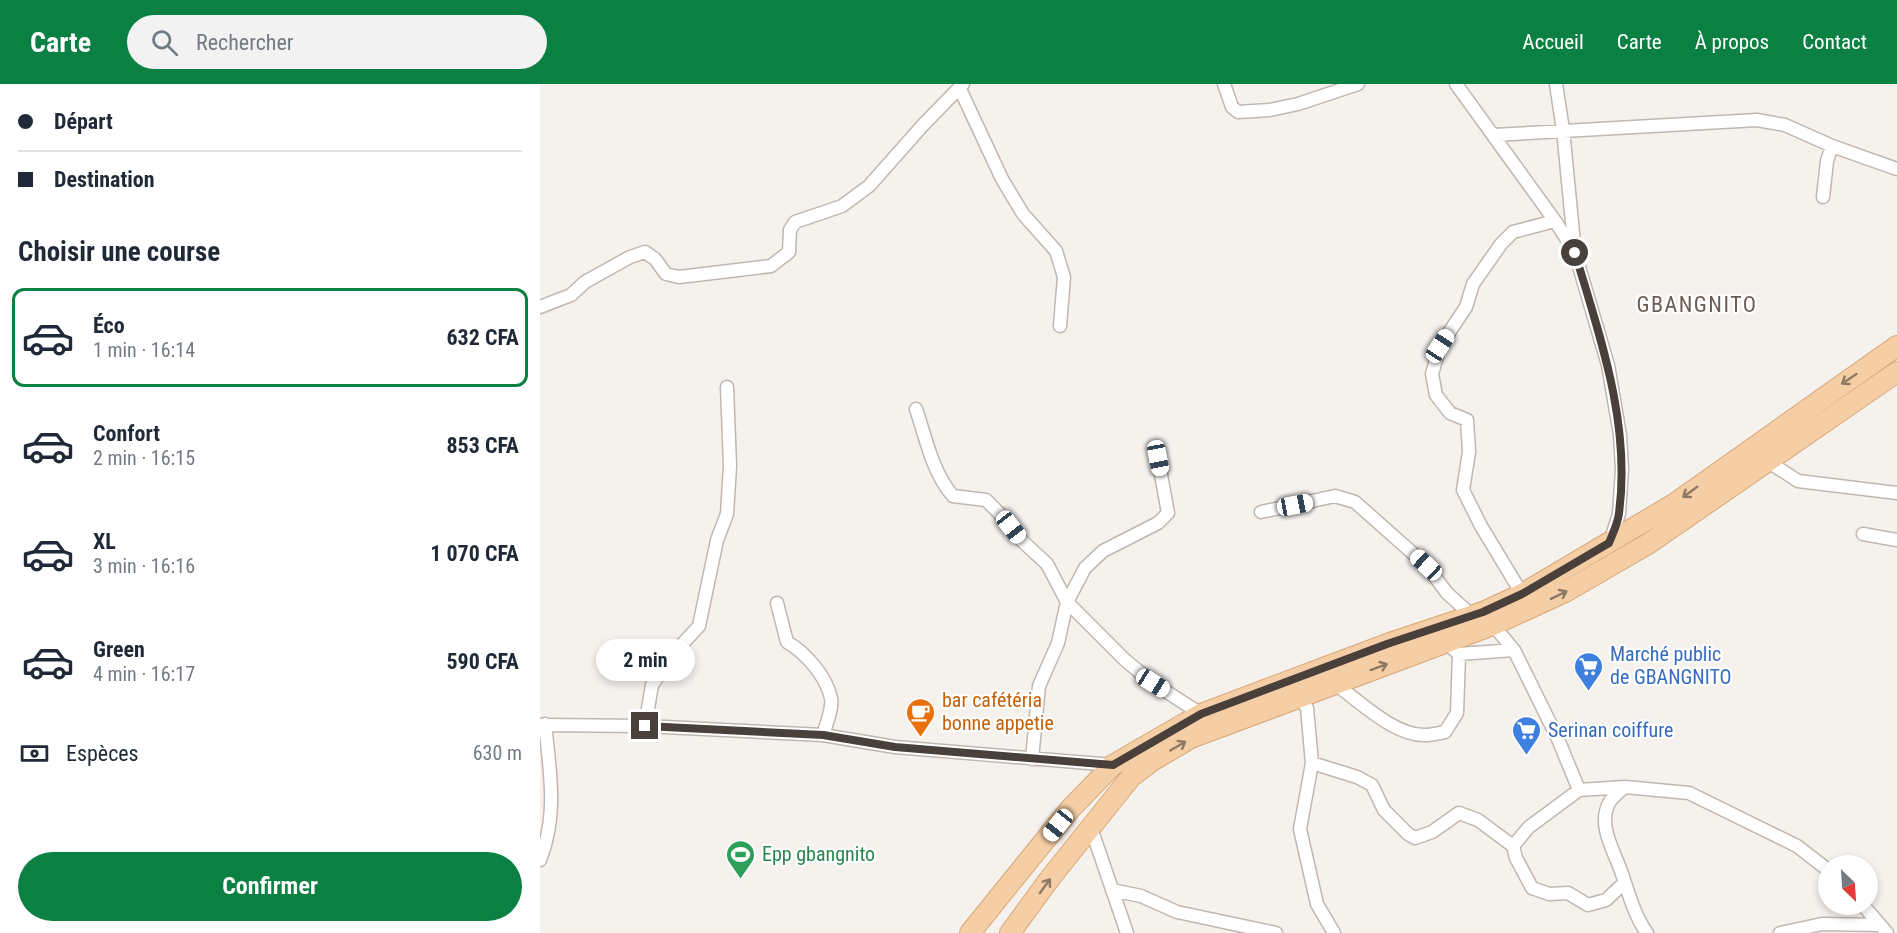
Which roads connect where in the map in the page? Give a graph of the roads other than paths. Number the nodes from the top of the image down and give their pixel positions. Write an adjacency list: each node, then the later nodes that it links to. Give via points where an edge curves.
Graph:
1 (1224, 84): 2 (street, via 1232,107 1238,112 1298,104)
2 (1358, 84)
3 (1456, 84): 7 (street)
4 (1556, 84): 6 (street)
5 (961, 86): 13 (street, via 869,186 842,206 795,222 790,230 789,252 771,266 679,277 666,274 645,252 585,282 571,295); 14 (street, via 1002,179 1023,214 1056,251 1064,277)
6 (1563, 130): 7 (street); 8 (street, via 1757,120 1785,125); 12 (street)
7 (1494, 135): 11 (street)
8 (1832, 146): 9 (street); 10 (street)
9 (1897, 169)
10 (1823, 197)
11 (1555, 221): 12 (street); 26 (street, via 1514,232 1501,244 1473,284 1466,307 1440,346 1431,374 1436,395 1450,413 1467,420 1469,452 1463,490)
12 (1575, 253): 25 (street, via 1608,365 1620,435 1619,514)
13 (540, 307)
14 (1060, 327)
15 (1897, 346): 25 (main road, one-way to 25, via 1674,504)
16 (1897, 372): 20 (main road)
17 (727, 387): 36 (street, via 727,514 717,540 699,626 652,685)
18 (916, 409): 27 (street, via 945,486 953,496 986,500 1047,564)
19 (1158, 458): 27 (street, via 1168,513 1158,523 1103,551 1085,568)
20 (1769, 462): 21 (street, via 1798,482); 29 (main road, one-way to 20, via 1565,592 1648,544)
21 (1897, 493)
22 (1261, 512): 29 (street, via 1335,496 1355,502 1426,565 1468,613)
23 (1863, 534): 24 (street)
24 (1897, 540)
25 (1609, 543): 26 (main road)
26 (1522, 594): 29 (main road)
27 (1067, 602): 34 (street, via 1125,660); 38 (street, via 1058,643 1039,686)
28 (777, 603): 37 (street, via 787,642 809,660 832,699)
29 (1488, 619): 30 (main road); 31 (street); 34 (main road, via 1387,644)
30 (1452, 648): 31 (street); 32 (main road, one-way to 30); 32 (street, via 1457,713 1445,732 1425,736 1404,730 1377,718)
31 (1514, 650): 42 (street)
32 (1334, 683): 33 (main road)
33 (1299, 697): 39 (street, via 1307,708); 43 (main road, one-way to 33, via 1131,777 1152,761 1191,738)
34 (1201, 714): 40 (main road)
35 (543, 725): 36 (street); 45 (street, via 552,811)
36 (645, 726): 37 (street)
37 (823, 735): 38 (street, via 895,747)
38 (1032, 759): 40 (street)
39 (1312, 763): 44 (street, via 1372,785 1384,810 1415,838 1432,832 1459,813 1478,820); 55 (street, via 1300,829 1317,904)
40 (1113, 765): 51 (main road, via 1071,808)
41 (1625, 787): 42 (street); 46 (street, via 1689,793 1797,846); 47 (street, via 1609,802 1605,823)
42 (1579, 790): 44 (street, via 1529,827)
43 (1091, 828): 48 (street); 52 (main road, one-way to 43)
44 (1513, 846): 47 (street, via 1532,888 1549,894 1568,893 1588,905 1606,900)
45 (540, 860)
46 (1818, 862)
47 (1624, 883): 56 (street)
48 (1112, 890): 53 (street); 54 (street, via 1141,896 1177,912)
49 (1871, 915): 50 (street)
50 (1883, 929): 57 (street, via 1822,924)
51 (969, 933)
52 (1010, 933)
53 (1127, 933)
54 (1276, 933)
55 (1334, 933)
56 (1647, 933)
57 (1780, 933)

